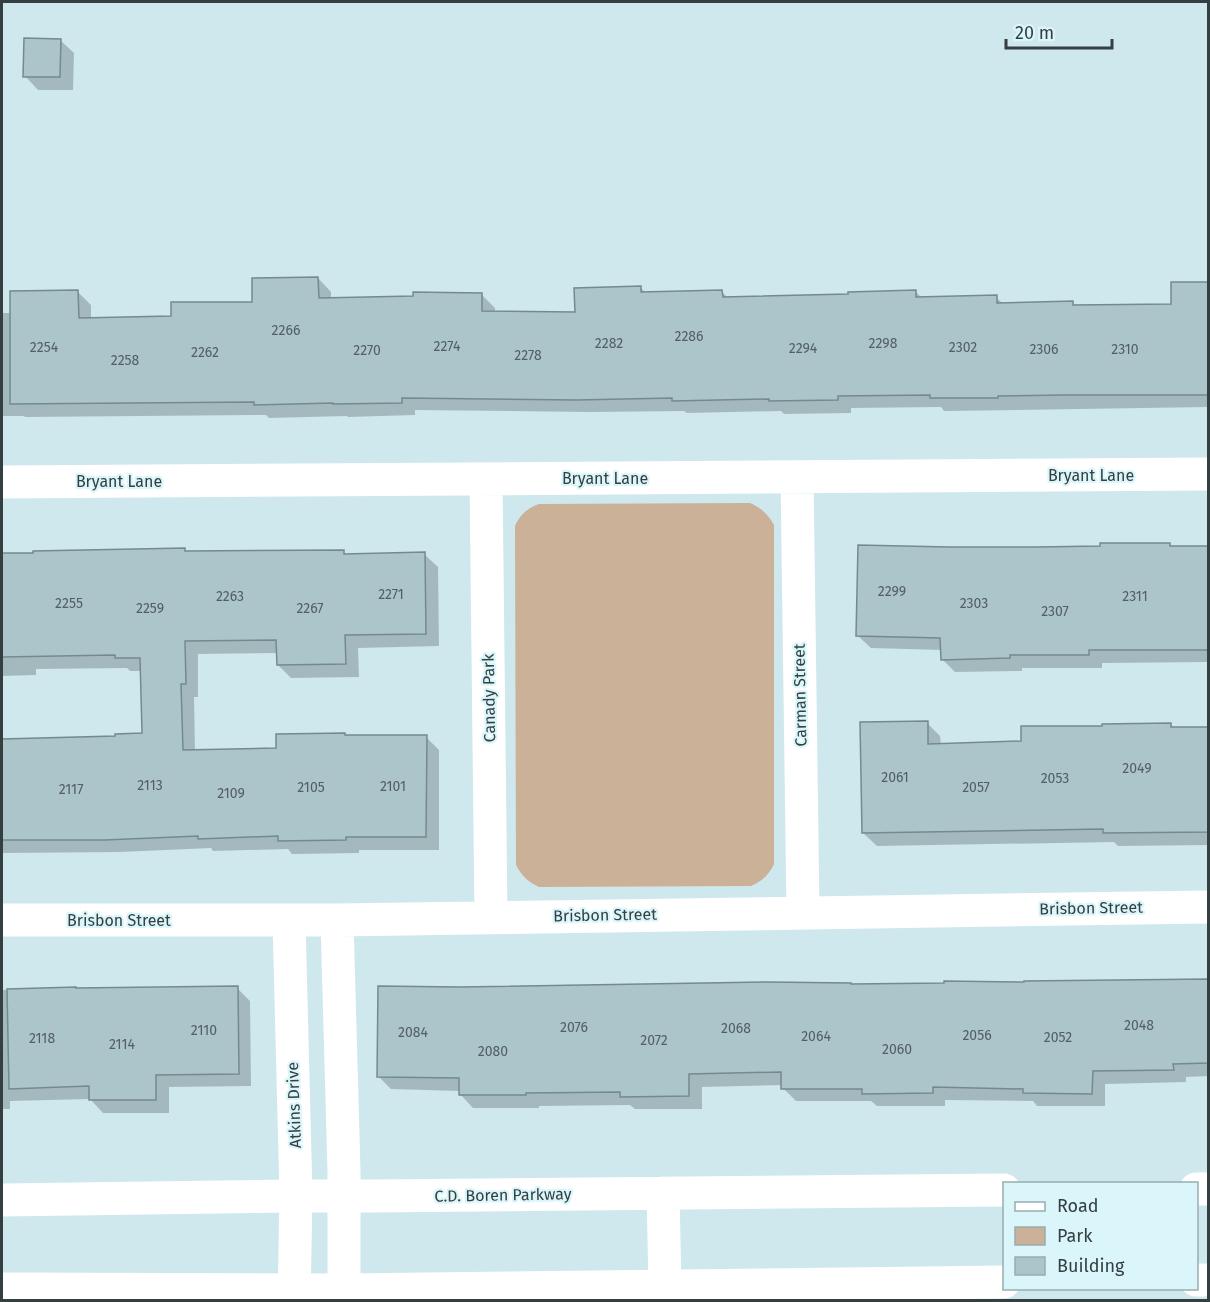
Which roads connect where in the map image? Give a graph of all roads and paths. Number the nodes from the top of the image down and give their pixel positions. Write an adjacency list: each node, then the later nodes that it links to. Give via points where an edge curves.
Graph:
1 (1209, 474): 2 (street, Bryant Lane)
2 (797, 477): 3 (street, Bryant Lane); 6 (street, Carman Street)
3 (486, 479): 4 (street, Bryant Lane); 7 (street, Canady Park)
4 (2, 482)
5 (1209, 907): 6 (street, Brisbon Street)
6 (802, 912): 7 (street, Brisbon Street)
7 (491, 917): 10 (street, Brisbon Street)
8 (2, 920): 9 (street, Brisbon Street)
9 (289, 920): 10 (street, Brisbon Street); 13 (street, Atkins Drive)
10 (336, 920): 14 (street)
11 (1003, 1190): 12 (street, C.D. Boren Parkway)
12 (663, 1193): 14 (street, C.D. Boren Parkway); 20 (street)
13 (296, 1196): 14 (street, C.D. Boren Parkway); 15 (street, C.D. Boren Parkway); 18 (street, Atkins Drive)
14 (344, 1197): 19 (street)
15 (2, 1200)
16 (1003, 1282): 20 (street)
17 (2, 1289): 18 (street)
18 (294, 1295): 19 (street)
19 (344, 1295): 20 (street)
20 (664, 1296)

